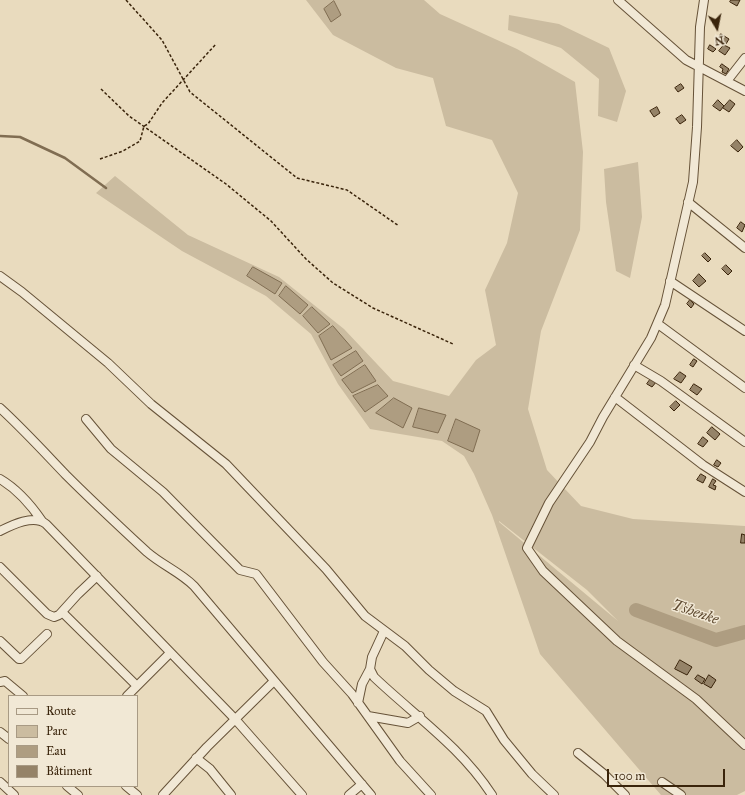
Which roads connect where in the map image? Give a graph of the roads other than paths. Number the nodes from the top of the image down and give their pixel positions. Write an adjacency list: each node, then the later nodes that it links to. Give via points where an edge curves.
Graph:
1 (618, 0): 4 (street, via 673,50)
2 (704, 0): 4 (street)
3 (745, 58): 5 (street)
4 (698, 67): 5 (street); 7 (street, via 696,149)
5 (727, 81): 6 (street)
6 (745, 91)
7 (688, 202): 8 (street); 10 (street)
8 (744, 245)
9 (0, 276): 26 (street, via 108,363 151,404 226,464 326,569 364,616)
10 (670, 281): 11 (street); 12 (street)
11 (658, 324): 13 (street); 14 (street)
12 (745, 331)
13 (634, 365): 15 (street); 18 (street)
14 (745, 388)
15 (615, 396): 20 (street, via 703,465); 42 (street, via 590,442 549,503 527,548 543,572 617,641 696,699)
16 (0, 408): 31 (street, via 147,552 162,564 180,573 194,586)
17 (86, 419): 36 (street, via 111,449 163,492 240,570 256,574 323,662)
18 (745, 442)
19 (0, 479): 21 (street, via 14,488 33,507)
20 (745, 492)
21 (42, 521): 22 (street, via 32,520); 24 (street)
22 (0, 531)
23 (0, 567): 25 (street, via 47,614 54,617)
24 (97, 576): 25 (street); 29 (street)
25 (62, 612): 33 (street)
26 (384, 631): 30 (street, via 372,657); 60 (street, via 405,646 454,691 486,711 504,740 532,774)
27 (47, 634): 28 (street, via 22,659)
28 (0, 641)
29 (170, 653): 33 (street); 39 (street)
30 (370, 670): 36 (street, via 362,684); 38 (street, via 374,677)
31 (274, 681): 39 (street); 47 (street)
32 (0, 682): 34 (street, via 5,682)
33 (137, 686): 35 (street)
34 (22, 695)
35 (128, 695)
36 (358, 703): 37 (street)
37 (368, 716): 38 (street, via 408,723); 58 (street, via 400,761)
38 (420, 716): 59 (street, via 478,773)
39 (235, 719): 44 (street); 55 (street)
40 (0, 732): 41 (street)
41 (8, 738)
42 (745, 745)
43 (578, 753): 61 (street)
44 (196, 758): 53 (street); 54 (street, via 210,770)
45 (0, 782): 50 (street)
46 (662, 782): 62 (street)
47 (362, 784): 56 (street); 57 (street)
48 (68, 787): 51 (street)
49 (127, 787): 52 (street)
50 (14, 795)
51 (78, 795)
52 (137, 795)
53 (162, 795)
54 (230, 795)
55 (302, 795)
56 (349, 795)
57 (371, 795)
58 (431, 795)
59 (492, 795)
60 (554, 795)
61 (625, 795)
62 (681, 795)

